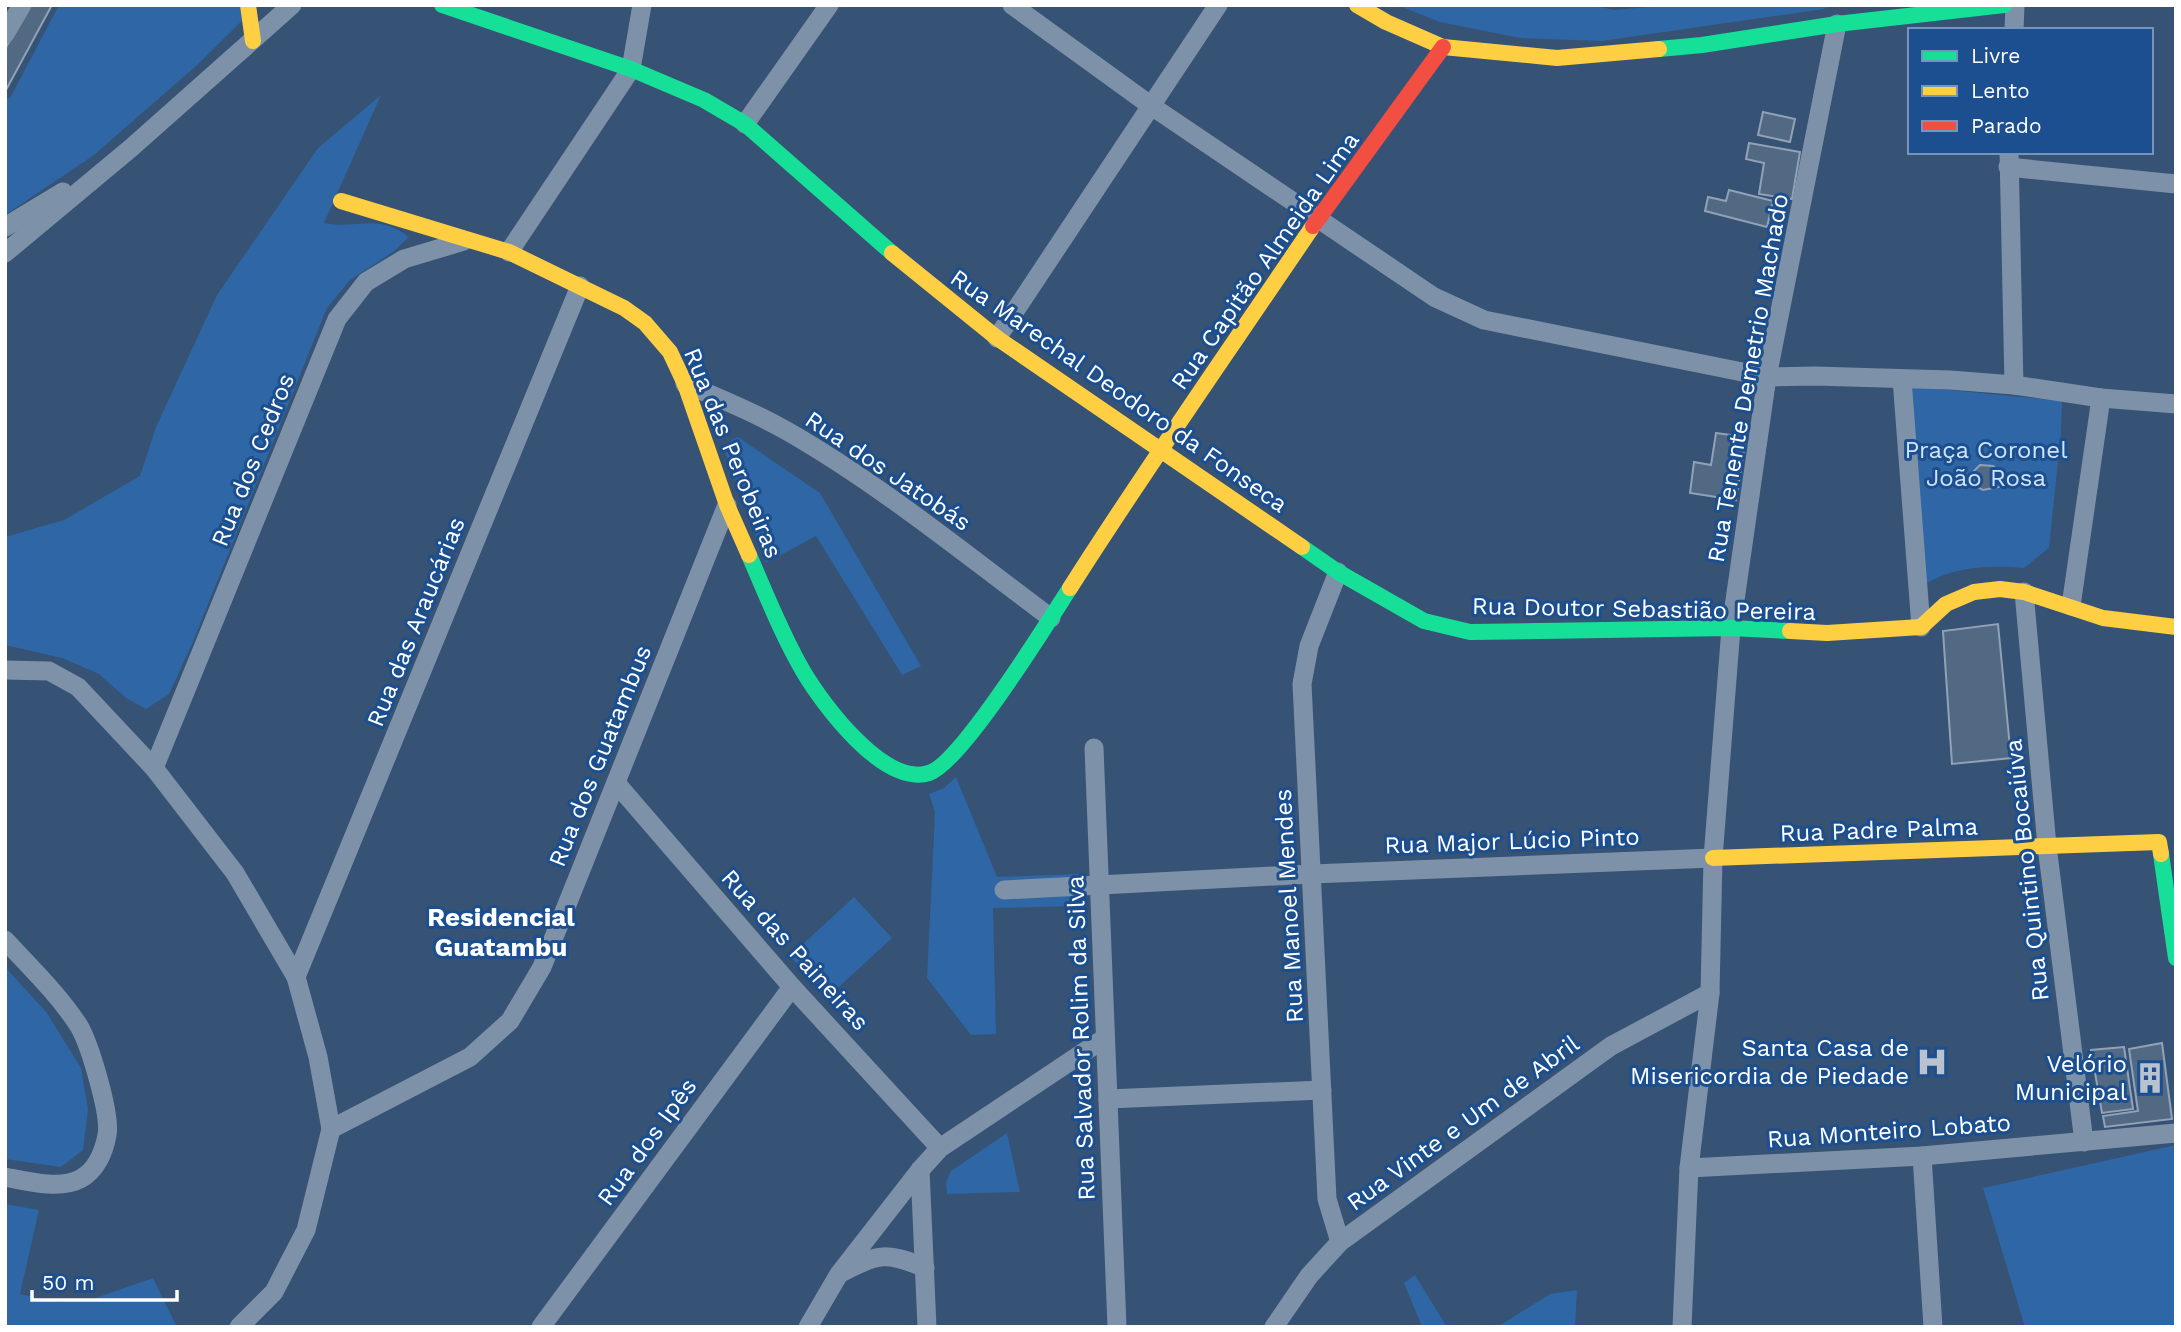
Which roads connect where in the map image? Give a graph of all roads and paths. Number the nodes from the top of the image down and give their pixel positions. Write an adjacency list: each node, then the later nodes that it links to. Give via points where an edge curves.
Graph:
1 (22, 5): 14 (street)
2 (248, 5): 15 (street)
3 (292, 5): 15 (street)
4 (442, 5): 17 (street, Rua Marechal Deodoro da Fonseca)
5 (642, 5): 17 (street)
6 (829, 5): 19 (street)
7 (1012, 5): 18 (street)
8 (1218, 5): 18 (street)
9 (1357, 5): 16 (street)
10 (2004, 5): 12 (street)
11 (2015, 5): 13 (street)
12 (1837, 24): 16 (street, via 1702,45 1557,58); 31 (street, Rua Tenente Demetrio Machado)
13 (2014, 28)
14 (5, 34)
15 (253, 41): 20 (street)
16 (1443, 47): 24 (street, Rua Capitão Almeida Lima)
17 (631, 69): 19 (street, Rua Marechal Deodoro da Fonseca, via 704,100); 27 (street)
18 (1150, 105): 24 (street); 30 (street)
19 (745, 124): 30 (street, Rua Marechal Deodoro da Fonseca, via 924,281)
20 (131, 148): 25 (street); 28 (street)
21 (2008, 160): 22 (street); 34 (street)
22 (2176, 184)
23 (341, 201): 26 (street, Rua das Perobeiras)
24 (1318, 220): 31 (street, via 1434,297 1484,320); 37 (street, Rua Capitão Almeida Lima)
25 (5, 227)
26 (470, 239): 27 (street, Rua das Perobeiras); 48 (street, Rua dos Cedros, via 404,259 366,282 337,319)
27 (509, 252): 29 (street, Rua das Perobeiras)
28 (5, 253)
29 (580, 286): 33 (street, Rua das Perobeiras, via 645,323 670,352); 59 (street, Rua das Araucárias)
30 (997, 338): 37 (street, Rua Marechal Deodoro da Fonseca)
31 (1768, 377): 32 (street); 45 (street, Rua Tenente Demetrio Machado)
32 (1902, 379): 34 (street); 43 (street)
33 (685, 384): 38 (street, Rua das Perobeiras); 42 (street, Rua dos Jatobás, via 787,431 868,481)
34 (2014, 385): 35 (street)
35 (2101, 398): 36 (street); 41 (street)
36 (2176, 404)
37 (1162, 451): 39 (street, Rua Marechal Deodoro da Fonseca); 42 (street, Rua Capitão Almeida Lima)
38 (727, 505): 49 (street, Rua das Perobeiras, via 804,673 850,735 888,767 910,775); 50 (street, Rua dos Guatambus)
39 (1338, 572): 45 (street, Rua Doutor Sebastião Pereira, via 1424,621 1470,632); 54 (street, Rua Manoel Mendes, via 1309,646 1302,684)
40 (2024, 592): 41 (street); 43 (street, via 1974,592 1946,604); 52 (street, Rua Quintino Bocaiúva)
41 (2071, 606): 44 (street, via 2103,618)
42 (1051, 618): 49 (street, Rua Capitão Almeida Lima, via 973,731 953,756)
43 (1921, 627): 45 (street, Rua Doutor Sebastião Pereira, via 1827,634)
44 (2176, 627)
45 (1731, 628): 53 (street, Rua Tenente Demetrio Machado)
46 (5, 670): 48 (street, via 49,671 78,687)
47 (1094, 748): 55 (street, Rua Salvador Rolim da Silva)
48 (154, 768): 59 (street, via 235,873)
49 (930, 773)
50 (615, 783): 60 (street, Rua das Paineiras); 65 (street, Rua dos Guatambus, via 542,967 510,1021 470,1057)
51 (2167, 843): 52 (street, Rua Padre Palma); 58 (street)
52 (2047, 846): 53 (street, Rua Padre Palma); 67 (street, Rua Quintino Bocaiúva)
53 (1713, 858): 54 (street, Rua Major Lúcio Pinto); 61 (street, Rua Tenente Demetrio Machado)
54 (1312, 874): 55 (street, Rua Major Lúcio Pinto); 63 (street, Rua Manoel Mendes)
55 (1099, 884): 56 (street, Rua Major Lúcio Pinto); 62 (street, Rua Salvador Rolim da Silva)
56 (1004, 890)
57 (5, 940): 72 (street, via 80,1028 96,1065 108,1132 99,1162 79,1180 48,1184)
58 (2176, 958)
59 (296, 977): 65 (street)
60 (792, 987): 68 (street, Rua das Paineiras); 77 (street, Rua dos Ipês)
61 (1710, 993): 70 (street, Rua Tenente Demetrio Machado); 73 (street, Rua Vinte e Um de Abril, via 1611,1046)
62 (1105, 1038): 64 (street, Rua Salvador Rolim da Silva); 68 (street)
63 (1322, 1090): 64 (street); 73 (street, Rua Manoel Mendes, via 1327,1199)
64 (1108, 1099): 80 (street, Rua Salvador Rolim da Silva)
65 (331, 1129): 76 (street, via 306,1230 274,1292)
66 (2176, 1133): 67 (street, Rua Monteiro Lobato)
67 (2084, 1142): 69 (street, Rua Monteiro Lobato)
68 (940, 1148): 71 (street)
69 (1922, 1156): 70 (street, Rua Monteiro Lobato); 83 (street)
70 (1689, 1168): 82 (street, Rua Tenente Demetrio Machado)
71 (920, 1170): 74 (street); 75 (street)
72 (5, 1177)
73 (1340, 1242): 81 (street, Rua Vinte e Um de Abril, via 1309,1276)
74 (925, 1268): 75 (street, via 902,1258 881,1256); 79 (street)
75 (839, 1274): 78 (street)
76 (239, 1327)
77 (541, 1327)
78 (808, 1327)
79 (928, 1327)
80 (1117, 1327)
81 (1274, 1327)
82 (1682, 1327)
83 (1933, 1327)

